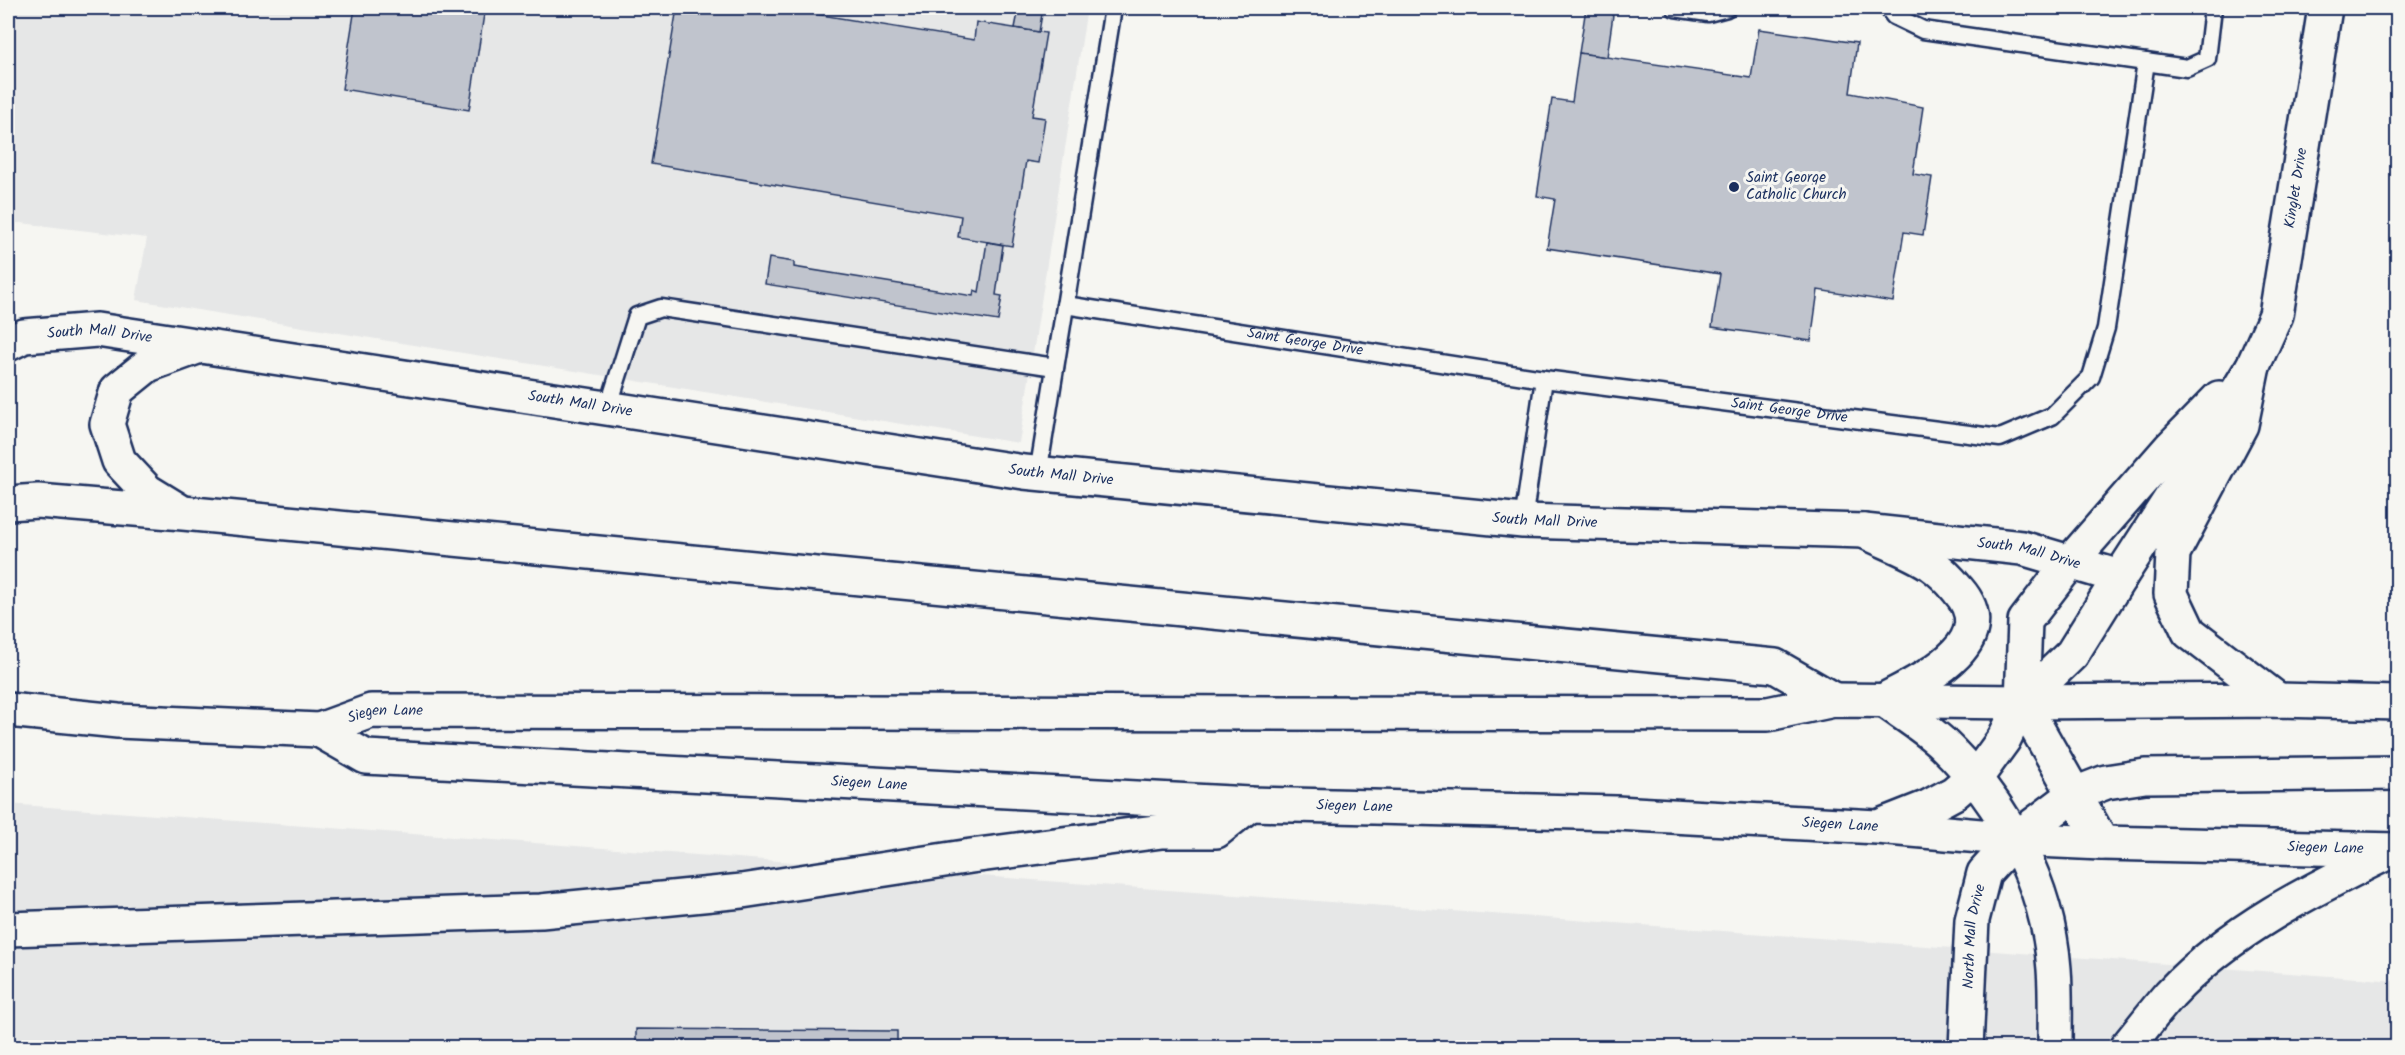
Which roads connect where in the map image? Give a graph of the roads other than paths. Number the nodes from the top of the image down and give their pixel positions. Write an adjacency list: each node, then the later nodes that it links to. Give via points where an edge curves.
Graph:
1 (1113, 8): 8 (lane)
2 (1675, 8): 3 (lane, via 1708,13)
3 (1727, 8)
4 (1887, 8): 7 (lane, via 1894,16 1923,30)
5 (2213, 8): 7 (lane, via 2207,60 2187,68)
6 (2325, 8): 11 (main road, Kinglet Drive, via 2276,315)
7 (2146, 62): 13 (lane, Saint George Drive, via 2106,327 2091,377 2052,416 2000,438)
8 (1065, 305): 12 (lane); 13 (lane, Saint George Drive)
9 (8, 344): 10 (main road, South Mall Drive, via 24,336 97,330)
10 (200, 346): 14 (main road, South Mall Drive); 17 (main road, via 148,365 117,390 107,424 119,461 147,491)
11 (2253, 366): 20 (main road, Kinglet Drive, via 2170,448); 21 (main road, Kinglet Drive); 24 (main road, via 2241,425 2173,553 2171,594 2189,632)
12 (1055, 367): 14 (lane, via 661,308 637,316); 15 (lane)
13 (1544, 379): 18 (lane)
14 (608, 408): 15 (main road, South Mall Drive)
15 (1038, 474): 18 (main road, South Mall Drive)
16 (8, 503): 17 (main road, via 38,501)
17 (183, 513): 22 (main road, via 1775,666)
18 (1523, 521): 19 (main road, South Mall Drive)
19 (1864, 531): 20 (main road, South Mall Drive, via 2022,548); 23 (main road, via 1930,564 1947,577 1962,595 1971,620 1970,635 1943,666)
20 (2071, 561): 21 (main road, South Mall Drive); 25 (main road, Kinglet Drive, via 2025,621)
21 (2120, 577): 25 (main road, Kinglet Drive, via 2072,654)
22 (1834, 700): 23 (main road, Siegen Lane); 28 (main road, Siegen Lane, via 1768,714 370,711)
23 (1884, 700): 25 (main road, Siegen Lane); 30 (main road, via 1941,742)
24 (2278, 700): 25 (main road, Siegen Lane); 26 (main road, Siegen Lane)
25 (2022, 702): 30 (main road, via 2004,740); 31 (main road)
26 (2397, 703)
27 (8, 710): 28 (main road, Siegen Lane, via 118,721)
28 (319, 730): 32 (main road, Siegen Lane, via 366,757)
29 (2397, 773): 31 (main road, North Mall Drive, via 2145,776 2106,782)
30 (1974, 777): 33 (main road, via 1928,807); 34 (main road)
31 (2075, 794): 34 (main road, North Mall Drive); 35 (main road)
32 (1250, 804): 33 (main road, Siegen Lane, via 1616,813); 37 (main road, via 1216,831 1162,831 742,891 541,911)
33 (1877, 826): 34 (main road, Siegen Lane)
34 (2015, 839): 35 (main road, Siegen Lane); 38 (main road, North Mall Drive, via 1984,873 1972,920); 39 (main road, via 2045,915 2054,969)
35 (2102, 843): 36 (main road, Siegen Lane)
36 (2395, 850): 40 (main road, via 2297,898 2222,949 2171,994)
37 (8, 929)
38 (1966, 1047)
39 (2055, 1047)
40 (2126, 1047)

